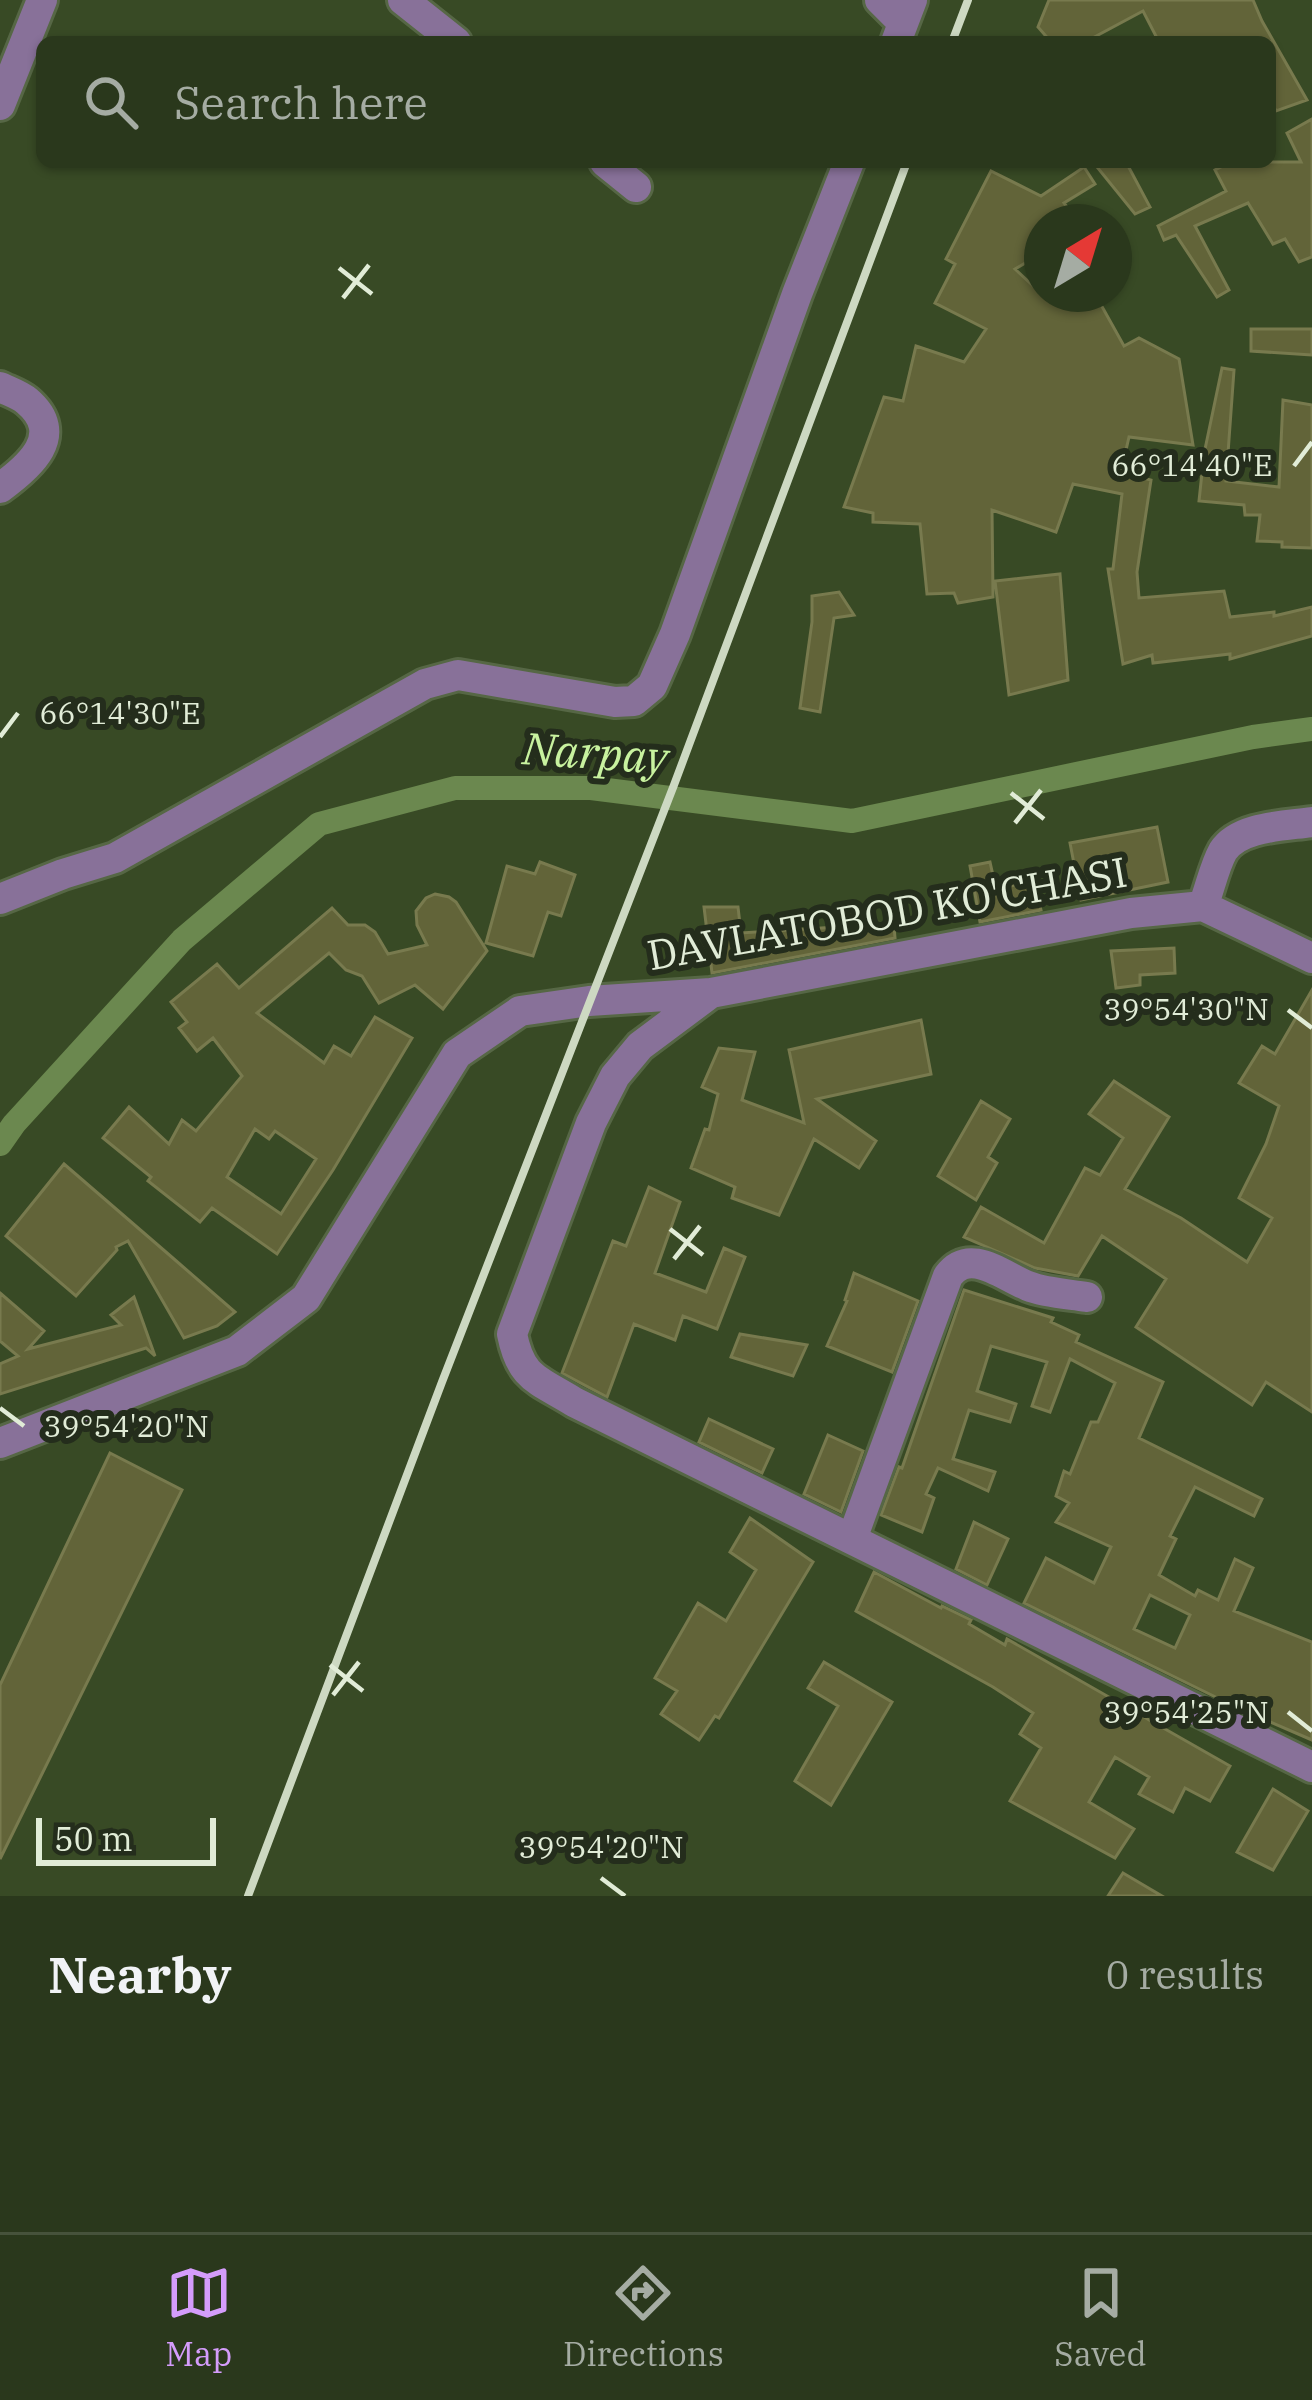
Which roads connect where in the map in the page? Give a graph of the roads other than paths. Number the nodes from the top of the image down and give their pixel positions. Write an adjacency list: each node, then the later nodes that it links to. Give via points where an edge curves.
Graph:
1 (42, 0): 6 (street)
2 (404, 0): 5 (street)
3 (880, 0): 4 (street)
4 (904, 22)
5 (449, 36)
6 (0, 105)
7 (612, 168): 9 (street)
8 (847, 168): 13 (street, via 652,686 634,701 614,701 458,675 425,684 115,858)
9 (636, 187)
10 (0, 387): 11 (street, via 26,400 42,420 44,441 30,466)
11 (0, 488)
12 (1312, 821): 14 (street, via 1235,839)
13 (0, 899)
14 (1204, 906): 15 (street); 16 (street, DAVLATOBOD KO'CHASI)
15 (1312, 958)
16 (711, 993): 18 (street, DAVLATOBOD KO'CHASI, via 520,1011 458,1054 306,1298 237,1352); 19 (street, via 640,1046 615,1076 512,1334 517,1362 574,1402)
17 (1087, 1297): 19 (street, via 957,1264)
18 (0, 1443)
19 (852, 1539): 20 (street)
20 (1312, 1767)

